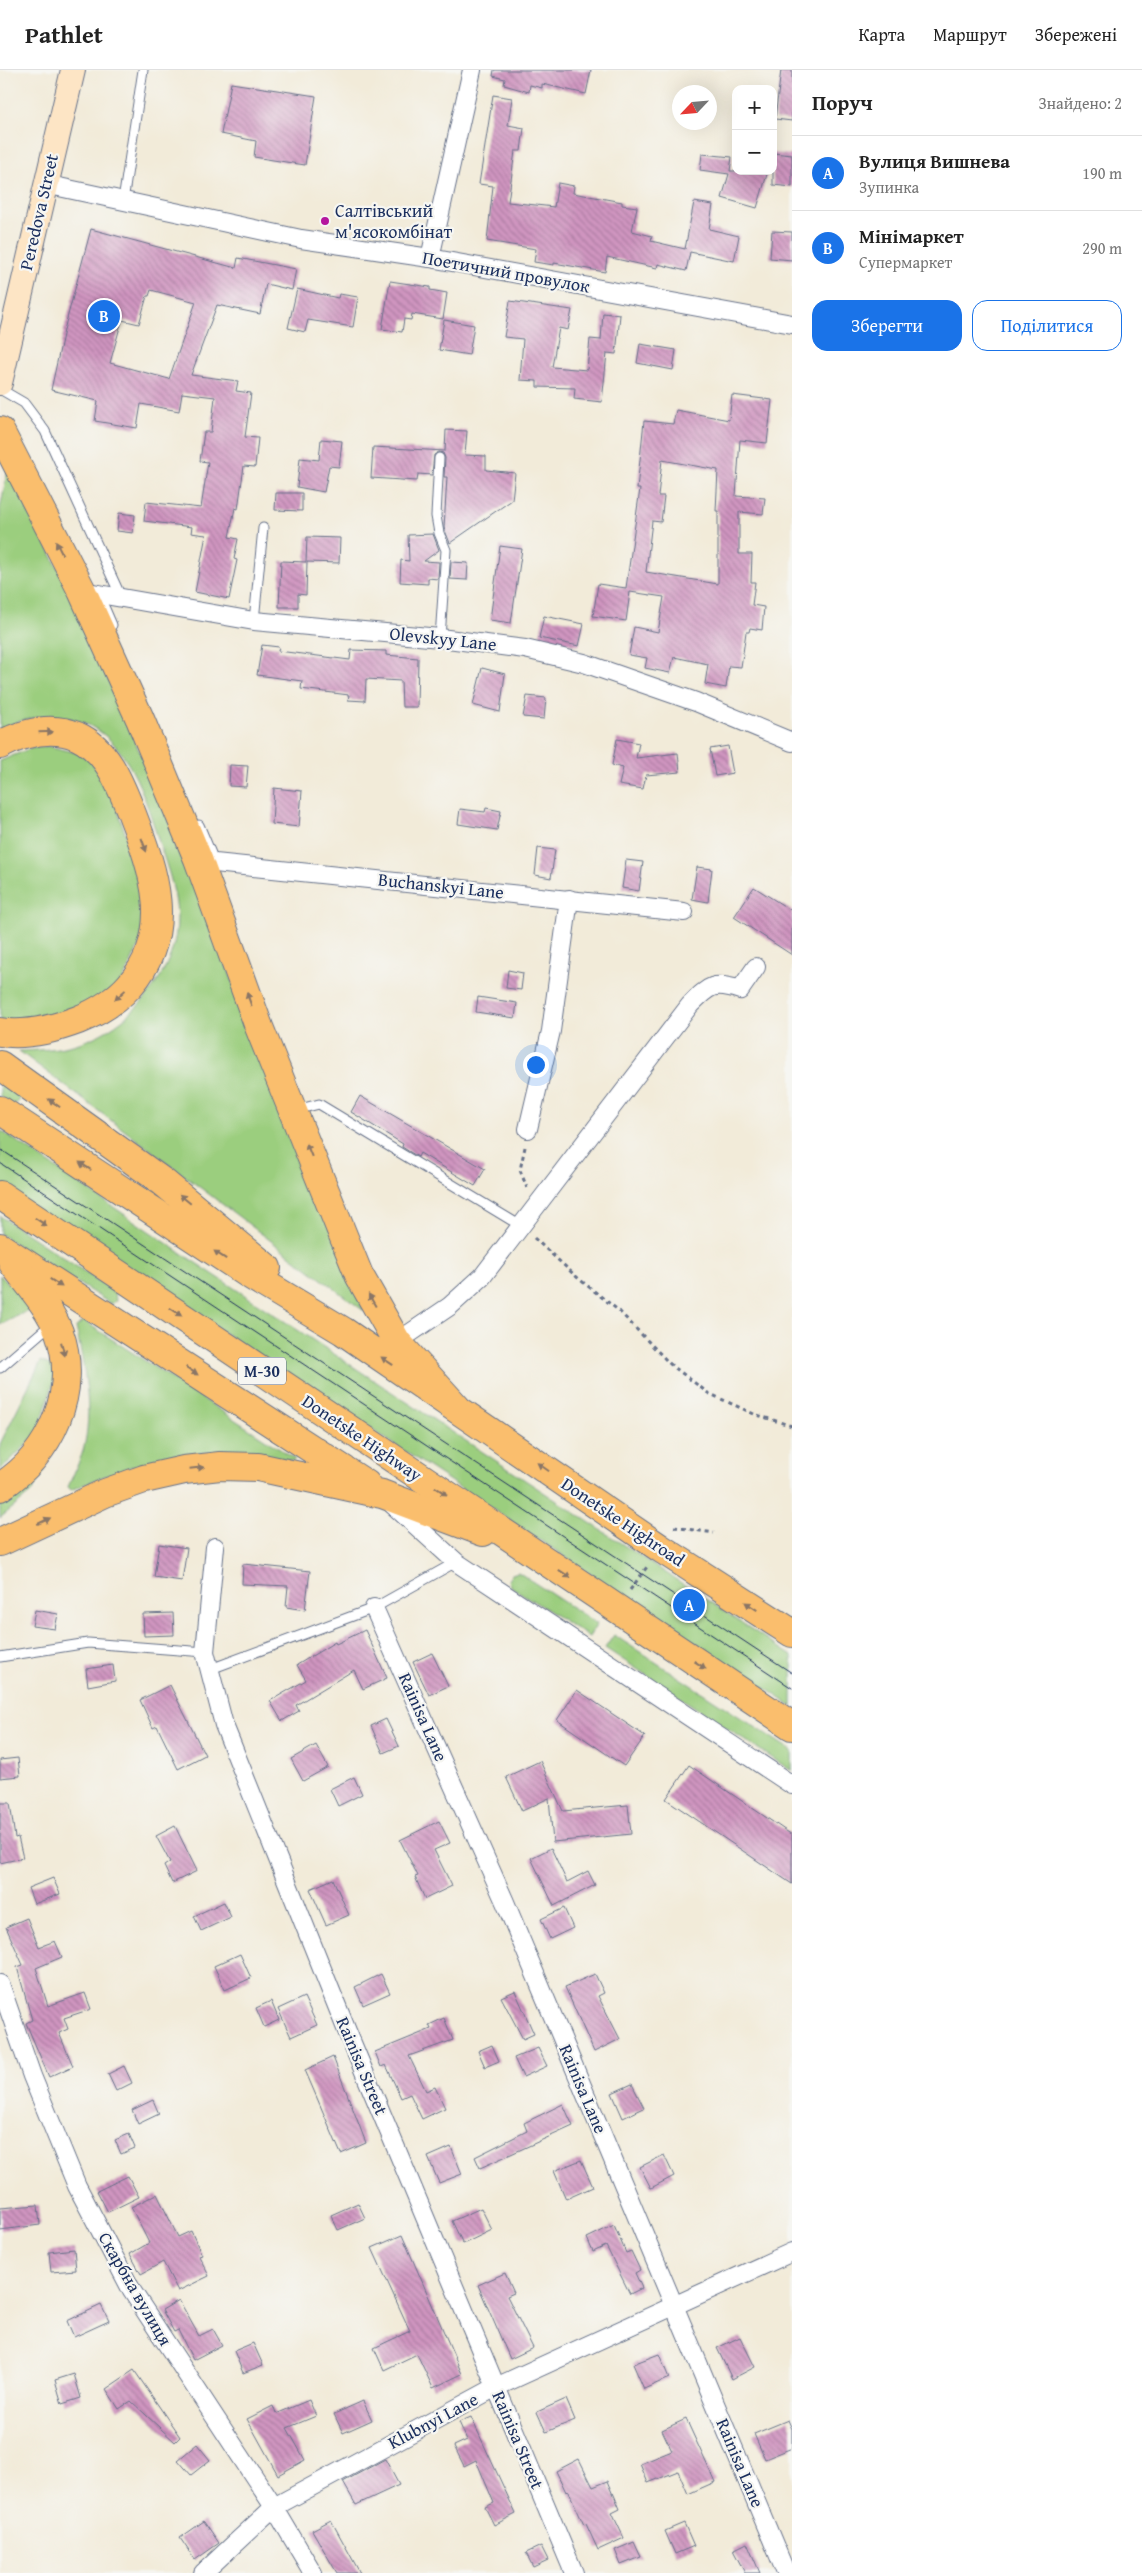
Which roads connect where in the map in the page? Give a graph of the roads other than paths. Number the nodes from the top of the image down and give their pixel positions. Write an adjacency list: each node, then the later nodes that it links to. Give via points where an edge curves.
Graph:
1 (73, 70): 4 (main road, Peredova Street)
2 (143, 70): 5 (lane)
3 (472, 70): 6 (street)
4 (45, 184): 5 (street, Поетичний провулок); 8 (main road, Peredova Street)
5 (123, 201): 6 (street, Поетичний провулок, via 301,239)
6 (430, 258): 7 (street, Поетичний провулок)
7 (792, 324)
8 (0, 383)
9 (0, 389): 14 (lane, via 24,403 45,431)
10 (0, 431): 13 (highway, one-way to 10)
11 (439, 458): 17 (lane, via 436,516 446,550)
12 (262, 528): 15 (lane)
13 (90, 593): 14 (street, Olevskyy Lane); 16 (lane); 21 (highway, via 140,719)
14 (122, 599): 15 (street, Olevskyy Lane)
15 (254, 621): 17 (street, Olevskyy Lane)
16 (115, 631)
17 (440, 638): 18 (street, Olevskyy Lane, via 525,649 584,663 696,702)
18 (792, 742)
19 (0, 745): 25 (highway, one-way to 25, via 21,735 41,731 76,736 93,746 118,778 146,851 154,880 158,920 148,959 138,976 114,1001 101,1010 59,1027 31,1032)
20 (196, 819): 21 (lane)
21 (206, 861): 22 (street, Buchanskyi Lane); 28 (highway, one-way to 21, via 259,1027)
22 (569, 899): 23 (street, Buchanskyi Lane); 29 (street, via 551,1031)
23 (684, 912)
24 (756, 967): 31 (street, via 740,990 723,984 708,987 690,1005)
25 (0, 1032)
26 (0, 1065): 34 (highway, one-way to 26, via 163,1182)
27 (0, 1110): 34 (highway, one-way to 27, via 250,1275)
28 (293, 1111): 31 (lane, via 319,1104); 36 (highway, one-way to 28, via 359,1275)
29 (528, 1129)
30 (0, 1195): 35 (highway, Donetske Highway / М-30, one-way to 35)
31 (521, 1226): 36 (street, via 482,1277 450,1306)
32 (1, 1247): 33 (highway); 39 (highway, one-way to 39)
33 (54, 1322): 37 (lane); 40 (highway, one-way to 40, via 66,1358 61,1408 45,1442 32,1460)
34 (343, 1331): 38 (highway, one-way to 34)
35 (209, 1335): 39 (highway); 44 (highway, Donetske Highway / М-30, one-way to 44)
36 (397, 1342): 38 (highway)
37 (0, 1368)
38 (456, 1408): 47 (highway, Donetske Highroad, one-way to 38, via 660,1548)
39 (318, 1453): 41 (highway)
40 (0, 1487)
41 (382, 1494): 42 (highway, one-way to 41, via 105,1494 144,1479 184,1470 220,1466 258,1467); 44 (highway); 45 (street)
42 (0, 1542)
43 (215, 1547): 48 (street, Rainisa Street)
44 (524, 1547): 51 (highway, М-30, one-way to 51)
45 (456, 1562): 46 (lane); 52 (street)
46 (374, 1608): 50 (lane); 55 (street, Rainisa Lane, via 506,1902)
47 (792, 1633)
48 (205, 1652): 49 (lane, via 88,1643); 50 (street, Rainisa Street)
49 (0, 1657)
50 (208, 1670): 56 (street, Rainisa Street, via 224,1725)
51 (792, 1726)
52 (792, 1785)
53 (0, 1984): 57 (street, Скарбна вулиця, via 32,2076 77,2186 132,2291)
54 (792, 2252): 55 (street, Klubnyi Lane)
55 (673, 2306): 56 (street, Klubnyi Lane); 61 (street, Rainisa Lane)
56 (496, 2387): 57 (street, Klubnyi Lane); 60 (street, Rainisa Street)
57 (274, 2507): 58 (street, Klubnyi Lane); 59 (street, Скарбна вулиця)
58 (203, 2573)
59 (313, 2573)
60 (574, 2573)
61 (786, 2573)

